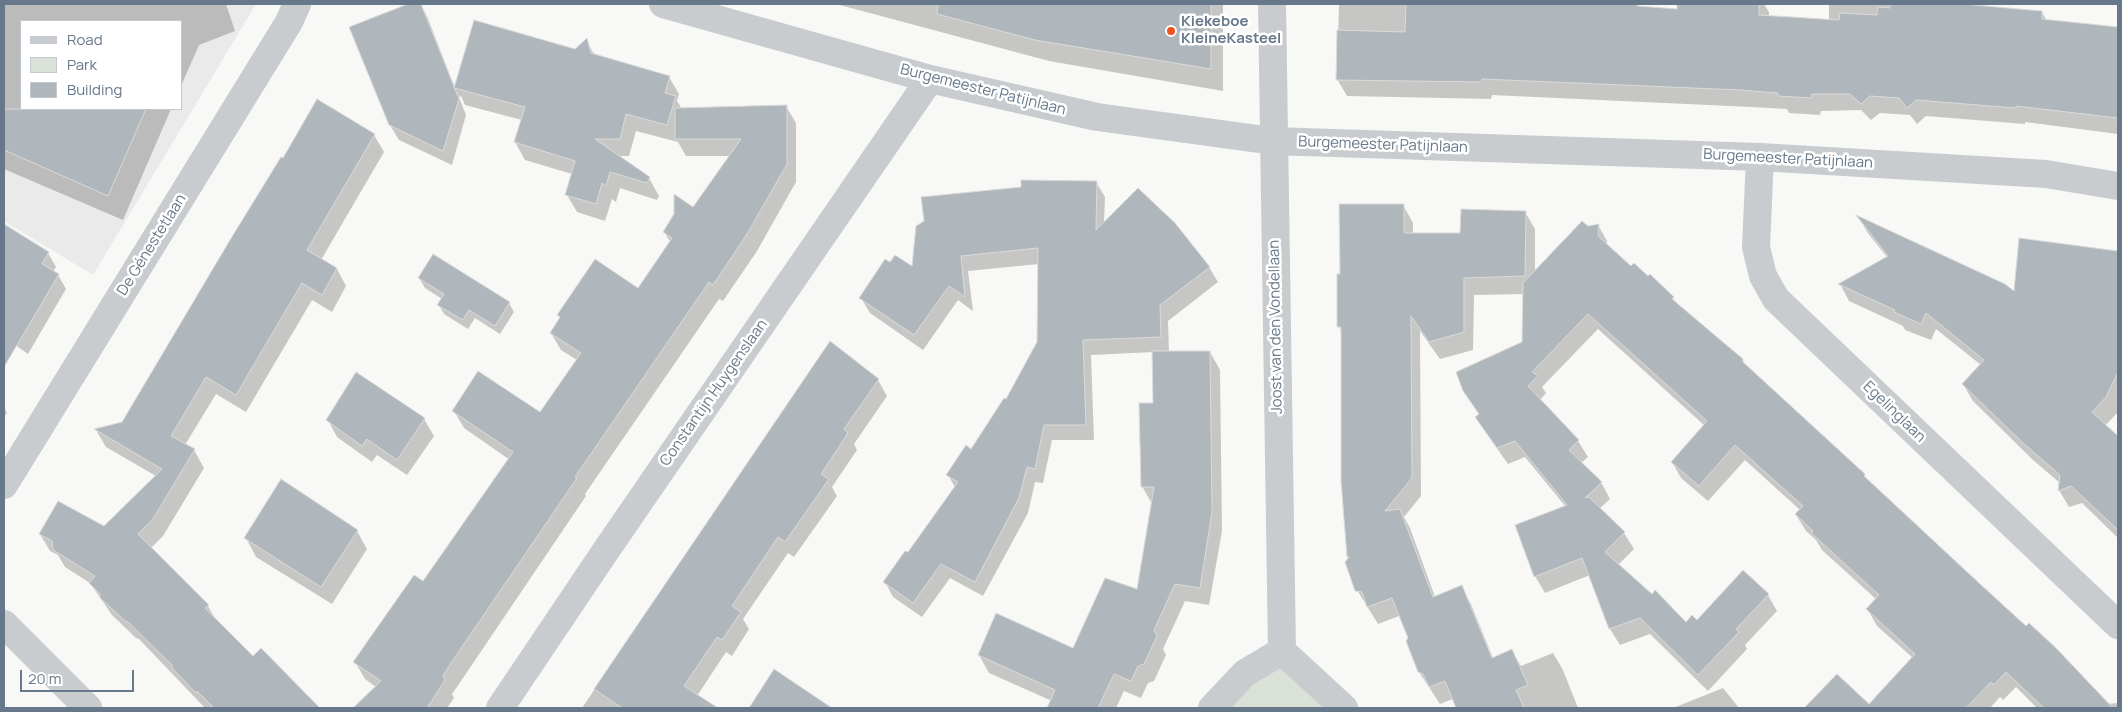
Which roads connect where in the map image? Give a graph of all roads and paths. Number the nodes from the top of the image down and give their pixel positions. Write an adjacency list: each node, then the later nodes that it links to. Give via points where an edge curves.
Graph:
1 (297, 4): 8 (street, De Génestetlaan, via 289,22)
2 (663, 4): 4 (street, Burgemeester Patijnlaan)
3 (1272, 4): 5 (street, Joost van den Vondellaan)
4 (930, 79): 5 (street, Burgemeester Patijnlaan, via 1097,117); 13 (street, Constantijn Huygenslaan)
5 (1273, 141): 6 (street, Burgemeester Patijnlaan); 11 (street, Joost van den Vondellaan)
6 (1760, 157): 7 (street, Burgemeester Patijnlaan, via 2046,174); 10 (street, Egelinglaan, via 1756,247 1763,276 1776,299)
7 (2118, 186)
8 (4, 485)
9 (4, 624): 12 (street)
10 (2118, 625)
11 (1282, 651): 14 (street, via 1245,673); 15 (street)
12 (88, 708)
13 (500, 708)
14 (1212, 708)
15 (1344, 708)

